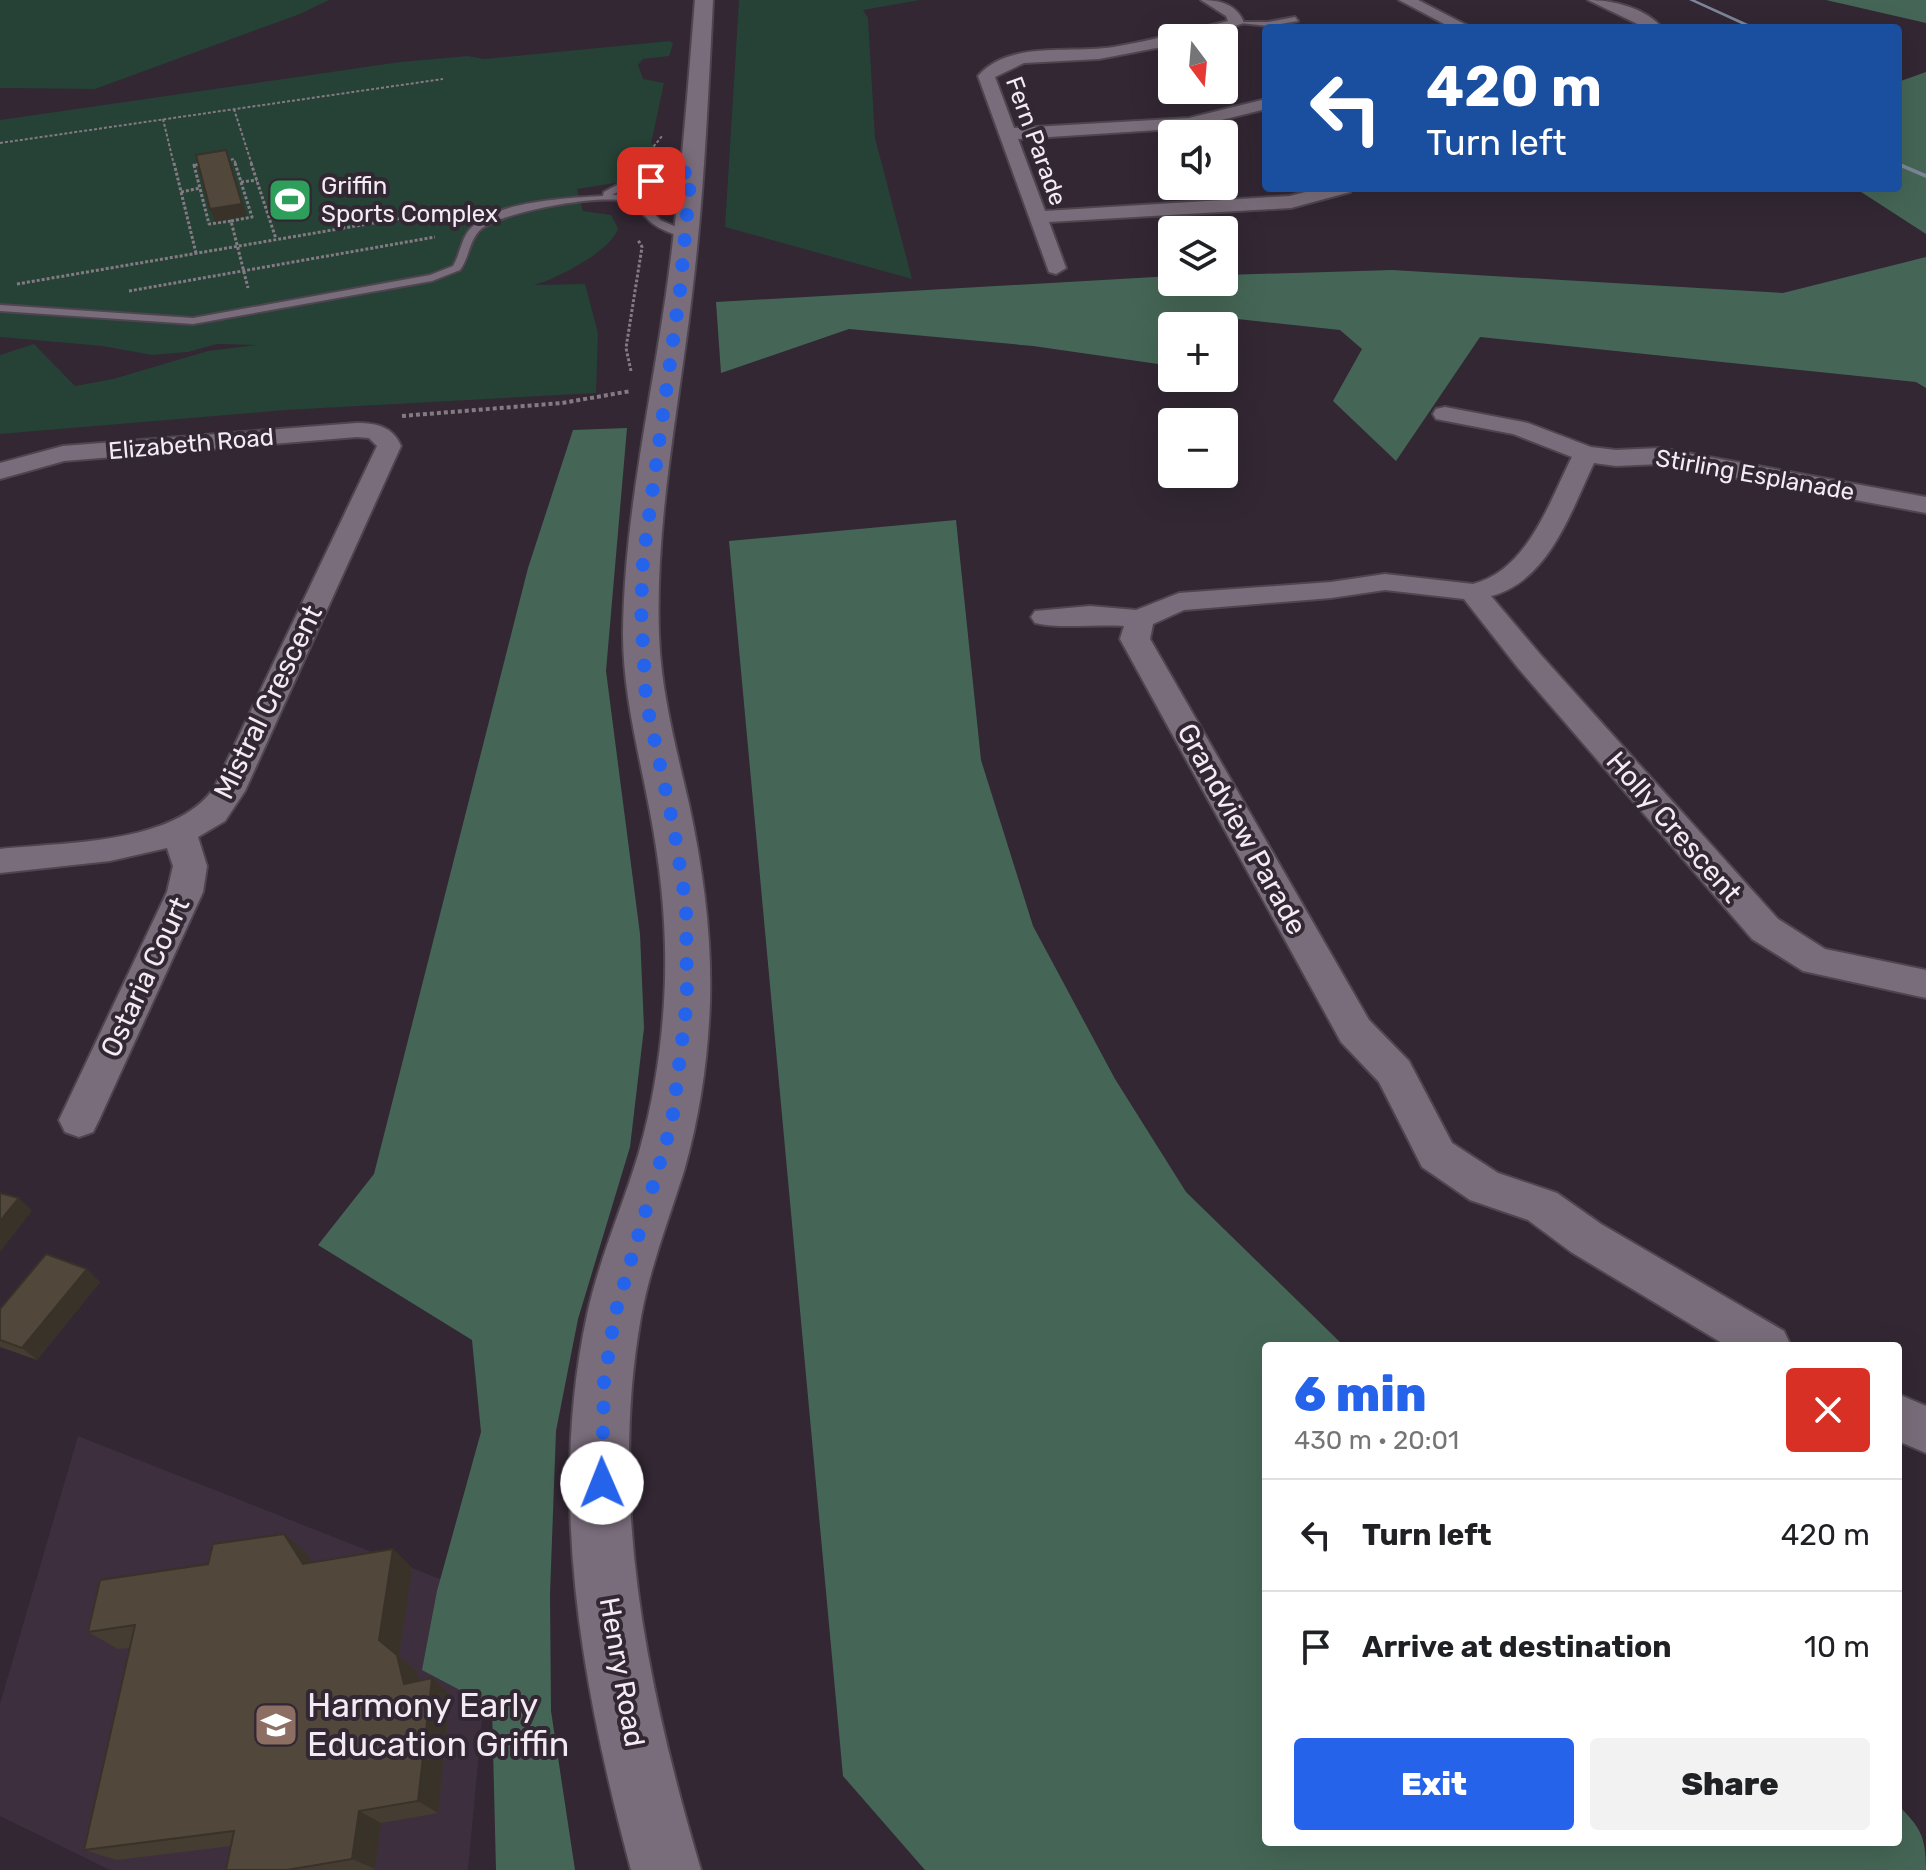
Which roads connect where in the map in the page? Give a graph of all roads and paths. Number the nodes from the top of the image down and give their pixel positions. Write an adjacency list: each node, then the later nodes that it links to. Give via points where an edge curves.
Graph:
1 (704, 0): 26 (main road, Henry Road)
2 (1208, 0): 6 (street, via 1233,14)
3 (1406, 0): 8 (street)
4 (1595, 0): 9 (street)
5 (1295, 19): 6 (lane)
6 (1235, 22): 7 (street)
7 (1230, 24)
8 (1456, 24)
9 (1651, 24)
10 (1158, 43): 15 (street, Fern Parade, via 997,65 986,76)
11 (443, 79): 13 (path)
12 (1262, 105): 15 (street, via 1189,123)
13 (234, 109): 14 (path); 19 (path)
14 (163, 119): 16 (path); 22 (path)
15 (1006, 134): 28 (street, Fern Parade)
16 (0, 143)
17 (221, 161): 20 (path, via 234,159)
18 (208, 163): 21 (path, via 194,165)
19 (257, 180): 20 (path); 31 (path)
20 (241, 182): 29 (path, via 252,217)
21 (200, 188): 22 (path); 29 (path, via 209,224)
22 (181, 192): 33 (path)
23 (1328, 192): 28 (street, via 1291,202)
24 (625, 198): 25 (lane); 26 (lane); 26 (lane, via 657,222)
25 (597, 199): 26 (lane, via 622,186); 39 (lane, via 533,208 483,223 464,244 459,265 417,281 193,321)
26 (688, 201): 56 (main road, Henry Road, via 641,608 646,701 686,905 687,1001 672,1122 615,1314 600,1454 610,1632)
27 (475, 205): 31 (path)
28 (1038, 217): 34 (street, Fern Parade)
29 (231, 221): 32 (path)
30 (435, 237): 35 (path)
31 (276, 239): 32 (path)
32 (237, 246): 33 (path); 35 (path)
33 (196, 253): 36 (path)
34 (1056, 268)
35 (242, 271): 37 (path); 38 (path)
36 (15, 284)
37 (118, 293)
38 (250, 296)
39 (0, 308)
40 (635, 390): 42 (path, via 562,403 379,419)
41 (1445, 414): 43 (street, Stirling Esplanade, via 1519,428)
42 (378, 433): 44 (street, Elizabeth Road, via 343,431 63,454); 49 (street, Mistral Crescent, via 389,442 388,452 229,791 211,815)
43 (1586, 454): 45 (street, Stirling Esplanade, via 1660,456); 46 (street, via 1537,552 1497,586)
44 (0, 471)
45 (1926, 505)
46 (1473, 592): 48 (street, via 1385,582 1179,602); 51 (street, Holly Crescent, via 1765,929 1816,961)
47 (1045, 617): 48 (street)
48 (1140, 619): 53 (street, Grandview Parade, via 1135,639 1355,1031 1395,1072 1437,1155 1485,1187 1542,1206 1586,1238)
49 (179, 832): 50 (street, Mistral Crescent); 52 (street, Ostaria Court, via 190,866 187,884)
50 (0, 861)
51 (1926, 984)
52 (79, 1120)
53 (1761, 1342)
54 (1902, 1419): 55 (street)
55 (1926, 1430)
56 (666, 1870)

